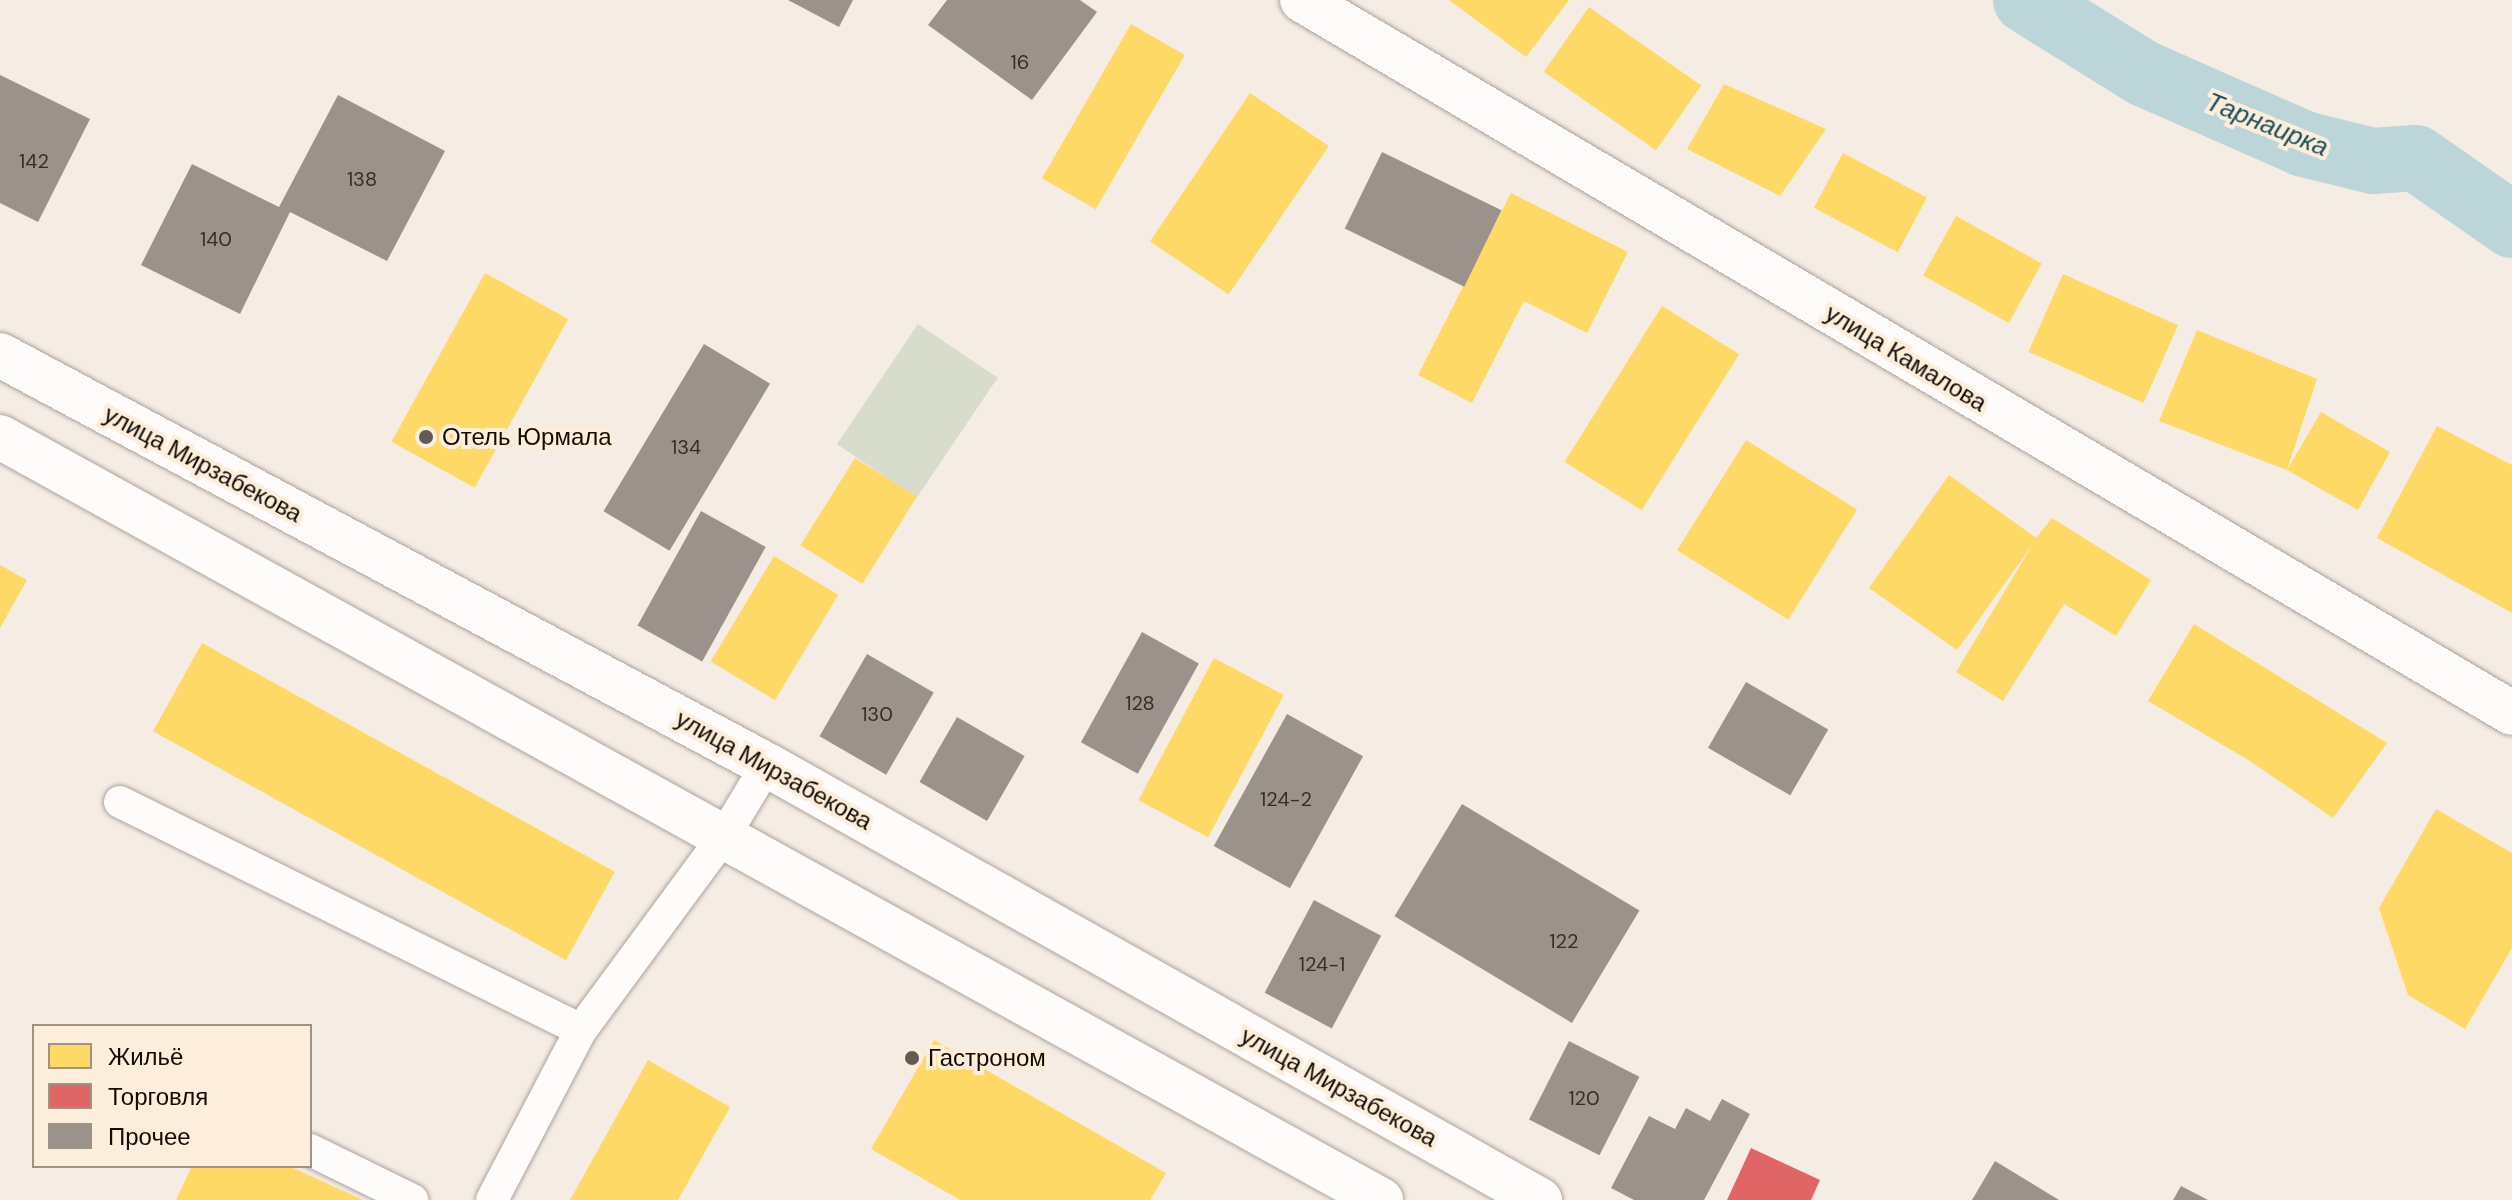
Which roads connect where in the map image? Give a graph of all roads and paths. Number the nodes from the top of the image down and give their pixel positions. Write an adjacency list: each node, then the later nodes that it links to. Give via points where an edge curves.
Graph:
1 (1302, 0): 4 (main road, улица Камалова)
2 (0, 355): 5 (main road, улица Мирзабекова)
3 (0, 437): 7 (main road)
4 (2512, 713)
5 (767, 765): 7 (lane); 13 (main road, улица Мирзабекова)
6 (120, 802): 8 (lane)
7 (724, 836): 8 (lane); 12 (main road)
8 (581, 1030): 11 (lane)
9 (312, 1151): 10 (lane)
10 (412, 1200)
11 (492, 1200)
12 (1381, 1200)
13 (1540, 1200)

